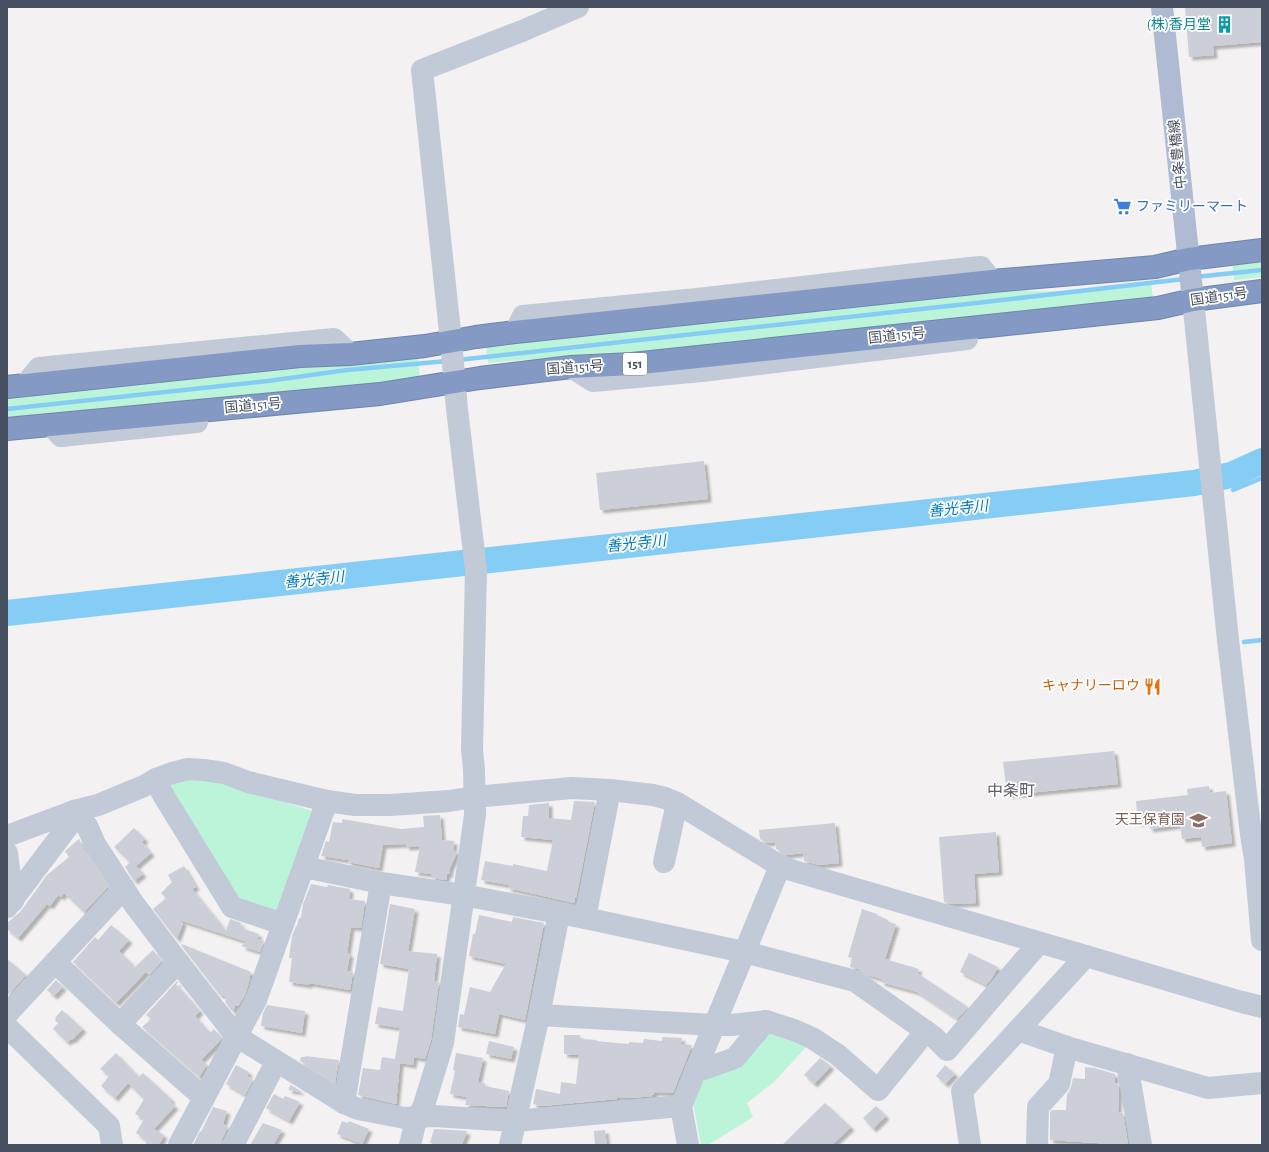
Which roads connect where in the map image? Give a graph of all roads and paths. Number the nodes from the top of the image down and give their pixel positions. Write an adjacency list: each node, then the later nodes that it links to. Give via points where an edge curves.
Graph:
1 (578, 7): 6 (street, via 522,32 422,70)
2 (1162, 7): 4 (main road, 中条豊橋線)
3 (1262, 250): 4 (highway, 国道151号 / 151)
4 (1191, 279): 5 (highway, 国道151号 / 151); 6 (highway, 国道151号 / 151, via 1155,268 992,281); 7 (highway, 国道151号 / 151, via 1158,308 632,364 571,367); 18 (street, via 1228,640 1251,836)
5 (1262, 291)
6 (451, 341): 7 (street); 8 (highway, 国道151号 / 151, via 350,354 300,356)
7 (455, 382): 9 (highway, 国道151号 / 151, via 380,394); 12 (street, via 475,563 472,750)
8 (16, 386)
9 (7, 429)
10 (156, 779): 13 (street, via 188,769 204,770); 15 (street, via 98,805); 28 (street, via 232,907)
11 (610, 790): 12 (street, via 572,788); 14 (street, via 653,795); 27 (street)
12 (474, 797): 13 (street, via 390,805 355,805); 24 (street, via 475,815)
13 (327, 801): 21 (street)
14 (677, 803): 19 (street); 20 (street)
15 (74, 811): 16 (street); 23 (street, via 88,826 95,844); 25 (street, via 72,821)
16 (7, 836)
17 (7, 852): 25 (street)
18 (1258, 859): 29 (street)
19 (664, 862)
20 (780, 866): 30 (street); 31 (street)
21 (304, 867): 22 (street); 28 (street)
22 (381, 883): 24 (street); 51 (street)
23 (124, 888): 33 (street); 34 (street)
24 (463, 895): 26 (street); 53 (street, via 443,1043)
25 (10, 904)
26 (559, 914): 27 (street); 37 (street)
27 (585, 918): 31 (street)
28 (283, 924): 44 (street, via 256,1000)
29 (1262, 940)
30 (1039, 943): 32 (street); 43 (street, via 947,1050)
31 (744, 952): 40 (street); 43 (street, via 855,981)
32 (1086, 956): 35 (street); 42 (street)
33 (55, 962): 36 (street); 39 (street)
34 (178, 962): 39 (street); 44 (street)
35 (1262, 1007)
36 (7, 1014)
37 (539, 1015): 40 (street); 54 (street)
38 (766, 1021): 40 (street); 43 (street, via 812,1038 838,1055 878,1090); 48 (street, via 735,1058)
39 (120, 1024): 50 (street)
40 (714, 1025): 48 (street)
41 (7, 1027): 55 (street, via 109,1126)
42 (1018, 1030): 45 (street); 61 (street, via 962,1091)
43 (926, 1031)
44 (236, 1036): 46 (street); 50 (street)
45 (1067, 1047): 47 (street); 62 (street, via 1059,1084 1038,1107)
46 (276, 1062): 51 (street); 57 (street)
47 (1127, 1064): 49 (street, via 1208,1088); 63 (street)
48 (695, 1070): 52 (street)
49 (1262, 1083)
50 (204, 1098): 56 (street)
51 (344, 1103): 53 (street, via 358,1109 405,1118)
52 (681, 1106): 54 (street); 60 (street)
53 (419, 1117): 54 (street); 58 (street)
54 (515, 1121): 59 (street)
55 (112, 1145)
56 (179, 1145)
57 (233, 1145)
58 (410, 1145)
59 (510, 1145)
60 (688, 1145)
61 (970, 1145)
62 (1036, 1145)
63 (1141, 1145)

